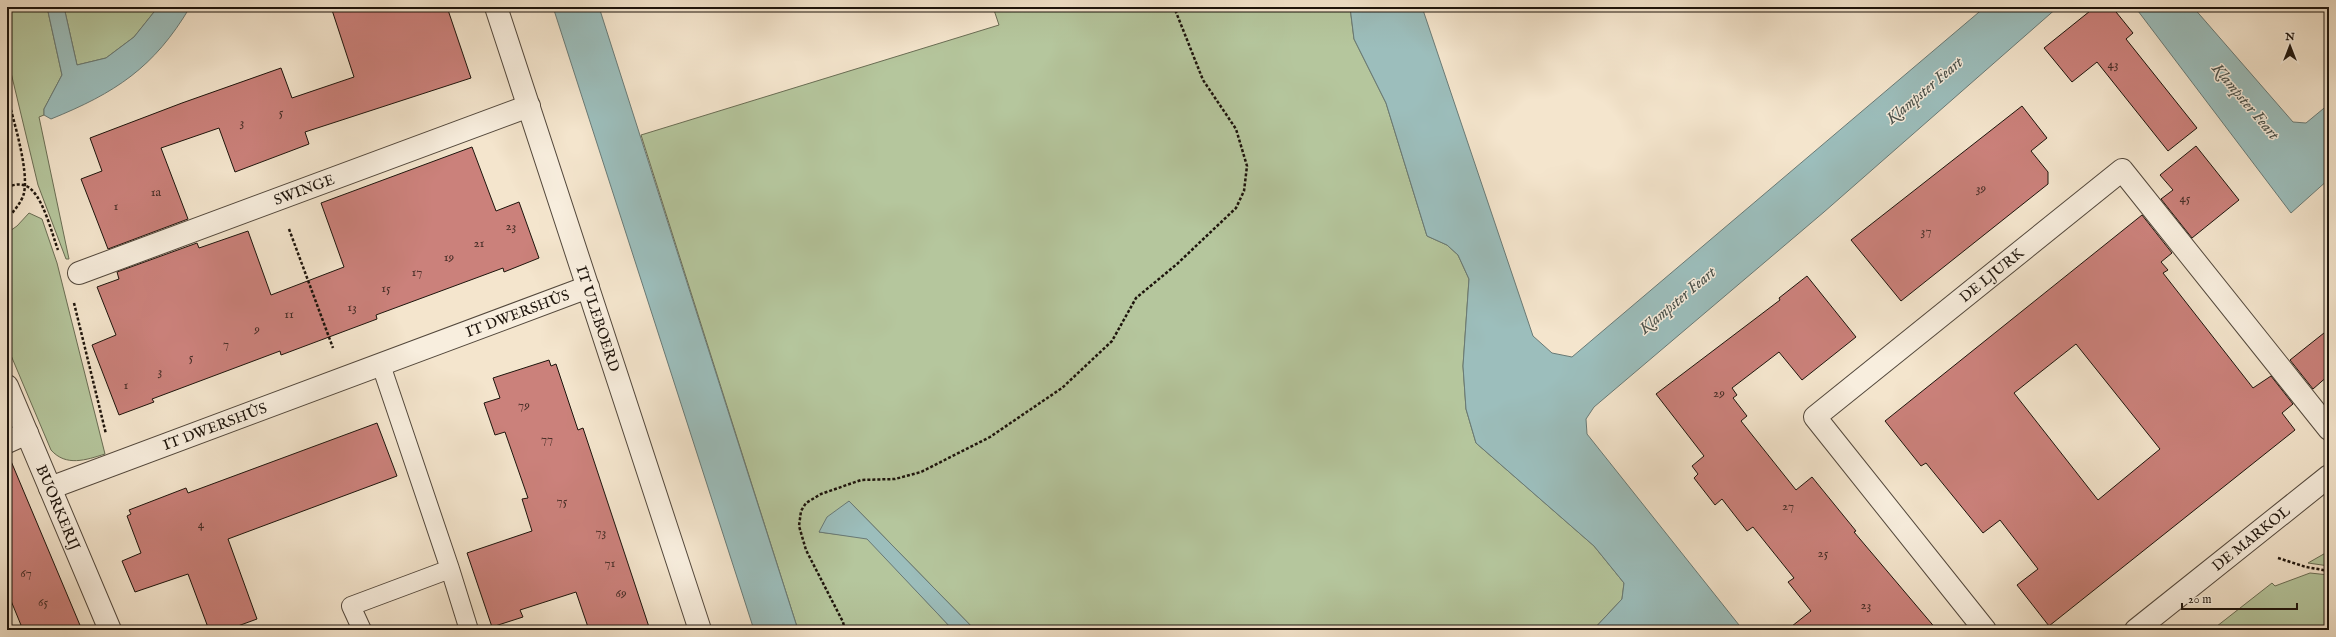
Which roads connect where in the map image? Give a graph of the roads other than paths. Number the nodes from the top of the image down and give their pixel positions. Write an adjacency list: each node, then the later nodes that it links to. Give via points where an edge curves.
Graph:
1 (496, 7): 2 (street, IT ULEBOERD)
2 (529, 106): 3 (street, SWINGE); 4 (street, IT ULEBOERD)
3 (79, 274)
4 (588, 287): 5 (street, IT DWERSHÛS); 16 (street, IT ULEBOERD)
5 (380, 365): 11 (street, IT DWERSHÛS); 12 (lane)
6 (7, 386): 8 (street, BUORKERIJ)
7 (2329, 429): 17 (street, DE LJURK, via 2122,170 1815,418)
8 (27, 434): 9 (street); 11 (street, BUORKERIJ)
9 (7, 442)
10 (2329, 476): 18 (street, DE MARKOL)
11 (50, 488): 13 (street, BUORKERIJ)
12 (450, 568): 14 (lane, via 351,606); 15 (lane)
13 (110, 630)
14 (362, 630)
15 (469, 630)
16 (700, 630)
17 (1985, 630)
18 (2136, 630)

